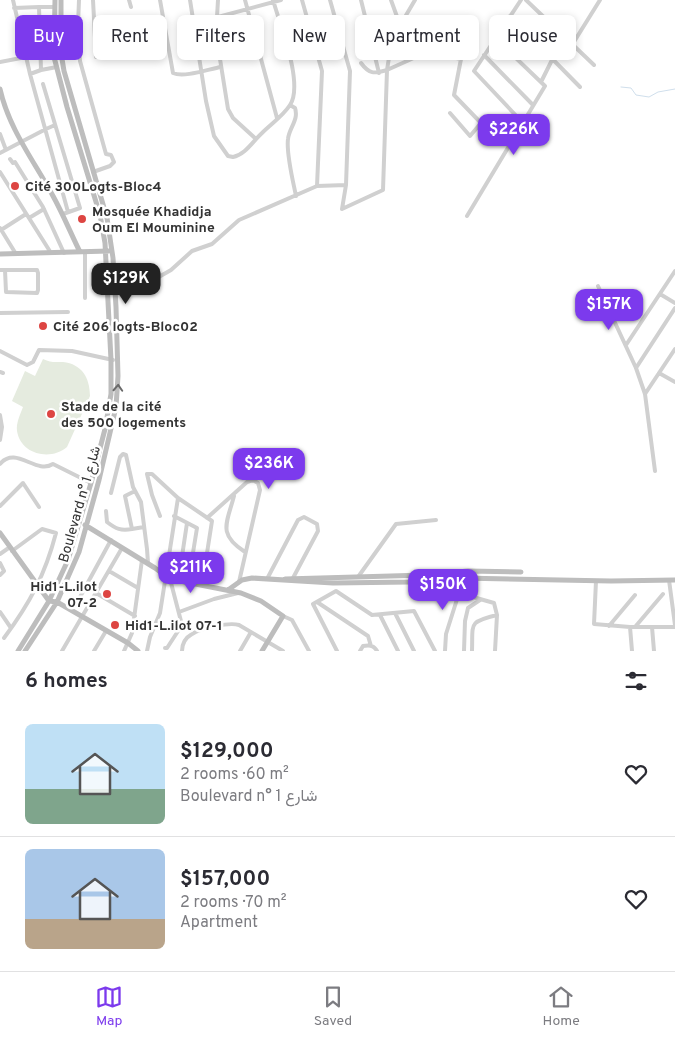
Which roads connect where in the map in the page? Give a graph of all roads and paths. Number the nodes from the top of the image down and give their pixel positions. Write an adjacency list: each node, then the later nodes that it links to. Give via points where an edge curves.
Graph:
1 (13, 0): 24 (street)
2 (55, 0): 22 (main road, Boulevard n° شارع 1)
3 (61, 0): 72 (main road, Boulevard n° شارع 1, via 64,71)
4 (79, 0): 72 (street, via 80,61 106,154 114,159 110,166)
5 (93, 0): 27 (street)
6 (129, 0): 23 (street)
7 (160, 0): 51 (street, via 173,73)
8 (190, 0): 51 (street)
9 (218, 0): 28 (street)
10 (245, 0): 25 (street)
11 (281, 0): 20 (street)
12 (302, 0): 74 (street, via 322,71)
13 (330, 0): 73 (street, via 350,71)
14 (361, 0): 52 (street)
15 (391, 0): 30 (street)
16 (415, 0): 31 (street)
17 (521, 0): 32 (street)
18 (526, 0): 33 (street)
19 (600, 0): 34 (street)
20 (274, 1): 25 (street); 58 (street, via 294,75 295,91)
21 (38, 7): 22 (street); 24 (street); 49 (street)
22 (55, 7): 48 (main road, Boulevard n° شارع 1)
23 (131, 7)
24 (14, 8): 26 (street)
25 (248, 9): 29 (street); 61 (street)
26 (16, 15)
27 (94, 15)
28 (218, 15)
29 (226, 15)
30 (396, 15)
31 (406, 15)
32 (511, 15)
33 (541, 15)
34 (576, 39)
35 (489, 47): 37 (street)
36 (576, 49): 46 (street)
37 (484, 55): 59 (street); 62 (street, via 474,71)
38 (15, 59): 44 (street)
39 (27, 60): 53 (street)
40 (220, 60): 47 (street)
41 (388, 60): 50 (street)
42 (518, 60): 54 (street)
43 (552, 60): 54 (street); 56 (street)
44 (0, 62)
45 (361, 63): 52 (street, via 370,72)
46 (594, 65)
47 (221, 66): 51 (street); 66 (street, via 230,113)
48 (56, 67): 49 (street); 81 (main road, Boulevard n° شارع 1)
49 (41, 70): 53 (street)
50 (387, 70): 52 (street); 60 (street, via 427,52 461,59 454,95 481,123 470,136); 73 (street, via 383,190 342,209)
51 (201, 71): 66 (street, via 214,136 228,156 238,156)
52 (379, 72)
53 (30, 74): 64 (street)
54 (541, 82): 59 (street, via 545,86)
55 (43, 84): 63 (street)
56 (580, 87)
57 (0, 89): 67 (main road)
58 (290, 105): 61 (street); 75 (street, via 296,110 288,138)
59 (533, 106): 62 (street)
60 (450, 113)
61 (277, 118): 66 (street)
62 (523, 123): 79 (street)
63 (55, 125): 64 (street); 77 (street, via 80,208)
64 (46, 128): 67 (street); 77 (street)
65 (0, 134): 68 (street)
66 (256, 139)
67 (20, 142): 68 (street); 77 (main road)
68 (6, 150): 69 (street)
69 (0, 153)
70 (10, 160): 76 (street, via 15,162)
71 (0, 172): 78 (street)
72 (93, 172): 81 (main road, Boulevard n° شارع 1, via 107,218)
73 (346, 185): 74 (street)
74 (317, 186): 75 (street)
75 (296, 196): 89 (street, via 239,220 212,244 192,251)
76 (44, 209): 78 (street); 84 (street)
77 (66, 213): 82 (main road)
78 (28, 216): 80 (street); 83 (street)
79 (467, 216)
80 (1, 229): 86 (street)
81 (109, 251): 82 (main road); 100 (main road, Boulevard n° شارع 1); 101 (main road, Boulevard n° شارع 1)
82 (82, 252): 84 (main road); 92 (street)
83 (52, 253): 84 (main road); 86 (main road)
84 (64, 253)
85 (0, 254): 86 (main road)
86 (16, 254)
87 (2, 270): 87 (street, via 6,292 37,293 36,270)
88 (675, 271): 91 (street)
89 (150, 282)
90 (598, 286): 97 (street)
91 (660, 294): 93 (street); 97 (street)
92 (85, 298)
93 (675, 303)
94 (675, 308): 102 (street)
95 (68, 312): 96 (street)
96 (0, 313)
97 (626, 345): 102 (street)
98 (675, 349): 103 (street)
99 (0, 351): 100 (street, via 27,365 33,362 39,350 72,351)
100 (111, 360): 101 (street); 110 (main road, Boulevard n° شارع 1, via 109,410)
101 (118, 360): 124 (main road, Boulevard n° شارع 1, one-way to 101, via 113,424)
102 (636, 368): 105 (street)
103 (659, 373): 104 (street); 105 (street)
104 (675, 382)
105 (645, 394): 109 (street)
106 (0, 415): 107 (street)
107 (0, 440)
108 (0, 464): 110 (street, via 10,457 47,468 53,464)
109 (655, 471)
110 (91, 483): 122 (main road, Boulevard n° شارع 1)
111 (135, 491): 112 (street, via 126,455 123,454); 125 (street); 126 (street, via 125,496)
112 (110, 493)
113 (234, 494): 120 (street); 131 (street, via 227,534 234,545); 131 (street, via 249,481 259,485)
114 (178, 498): 118 (street, via 152,474 147,474); 119 (street); 120 (street)
115 (0, 506): 116 (street, via 23,483)
116 (39, 507)
117 (106, 511): 126 (street, via 107,522 113,527 122,531)
118 (160, 516)
119 (174, 516): 123 (street); 133 (street)
120 (207, 518): 151 (street, via 212,522)
121 (436, 520): 142 (street, via 396,524)
122 (80, 523): 124 (main road); 163 (main road, Boulevard n° شارع 1, via 68,560)
123 (187, 523): 136 (street); 136 (street, via 197,528 192,564)
124 (86, 526): 128 (main road); 164 (main road, Boulevard n° شارع 1, via 74,565)
125 (144, 527): 126 (street); 134 (street)
126 (132, 529)
127 (0, 533): 130 (main road)
128 (111, 540): 129 (main road); 161 (street)
129 (122, 548): 134 (main road); 137 (street)
130 (11, 549): 132 (street); 152 (main road); 152 (street, via 42,529 56,533)
131 (245, 552): 150 (street)
132 (0, 554)
133 (167, 561): 136 (street); 141 (street)
134 (145, 562): 141 (main road); 153 (street)
135 (0, 563): 139 (street, via 4,571)
136 (181, 563)
137 (109, 571): 153 (street); 156 (street)
138 (521, 572): 140 (main road)
139 (0, 575)
140 (460, 575): 145 (main road); 149 (main road); 158 (street)
141 (168, 577): 151 (main road); 168 (street); 193 (street)
142 (358, 577): 145 (main road); 147 (main road)
143 (293, 578): 144 (street, via 318,531 316,524 304,517 298,520); 146 (main road); 147 (main road)
144 (267, 579): 146 (main road); 150 (main road, via 249,578)
145 (392, 579): 147 (main road)
146 (280, 580): 147 (main road)
147 (332, 580): 155 (street)
148 (673, 580): 149 (main road); 166 (street)
149 (596, 581): 175 (street, via 594,624)
150 (239, 582): 154 (main road)
151 (202, 585): 154 (main road)
152 (38, 587): 163 (main road); 179 (street)
153 (138, 588): 172 (street)
154 (228, 590): 157 (main road)
155 (336, 591): 165 (street); 170 (street, via 372,615)
156 (96, 593): 172 (street); 174 (street)
157 (242, 593): 168 (street); 173 (main road)
158 (459, 593): 162 (street); 205 (street, via 446,634)
159 (663, 594): 177 (street)
160 (635, 595): 175 (street)
161 (80, 597)
162 (480, 600): 171 (street, via 494,603); 206 (street, via 468,608)
163 (49, 601): 164 (main road); 187 (main road, Boulevard n° شارع 1)
164 (56, 602): 174 (main road); 188 (main road, Boulevard n° شارع 1)
165 (317, 602): 185 (street, via 368,636); 199 (street, via 313,604)
166 (674, 609): 176 (street)
167 (0, 612): 179 (street)
168 (179, 612): 186 (street, via 182,625)
169 (395, 613): 170 (street); 203 (street); 204 (street, via 414,611)
170 (380, 615): 202 (street)
171 (497, 615): 207 (street, via 475,622); 208 (street)
172 (134, 616): 184 (street)
173 (283, 616): 183 (main road); 198 (street, via 292,620)
174 (82, 617): 180 (main road); 189 (street)
175 (609, 626): 177 (street)
176 (675, 626): 178 (street)
177 (632, 627): 178 (street); 209 (street)
178 (652, 627): 210 (street)
179 (11, 628): 182 (street)
180 (106, 631): 184 (main road); 190 (street)
181 (251, 632): 183 (street); 194 (street, via 232,623 198,631 185,640); 195 (street)
182 (4, 638)
183 (268, 642): 196 (main road); 197 (street)
184 (128, 643): 191 (street); 192 (main road)
185 (371, 646): 200 (street, via 363,646); 201 (street)
186 (165, 648)
187 (18, 651)
188 (25, 651)
189 (62, 651)
190 (94, 651)
191 (124, 651)
192 (138, 651)
193 (147, 651)
194 (182, 651)
195 (240, 651)
196 (262, 651)
197 (283, 651)
198 (309, 651)
199 (337, 651)
200 (360, 651)
201 (377, 651)
202 (398, 651)
203 (414, 651)
204 (435, 651)
205 (445, 651)
206 (464, 651)
207 (472, 651)
208 (495, 651)
209 (632, 651)
210 (654, 651)

